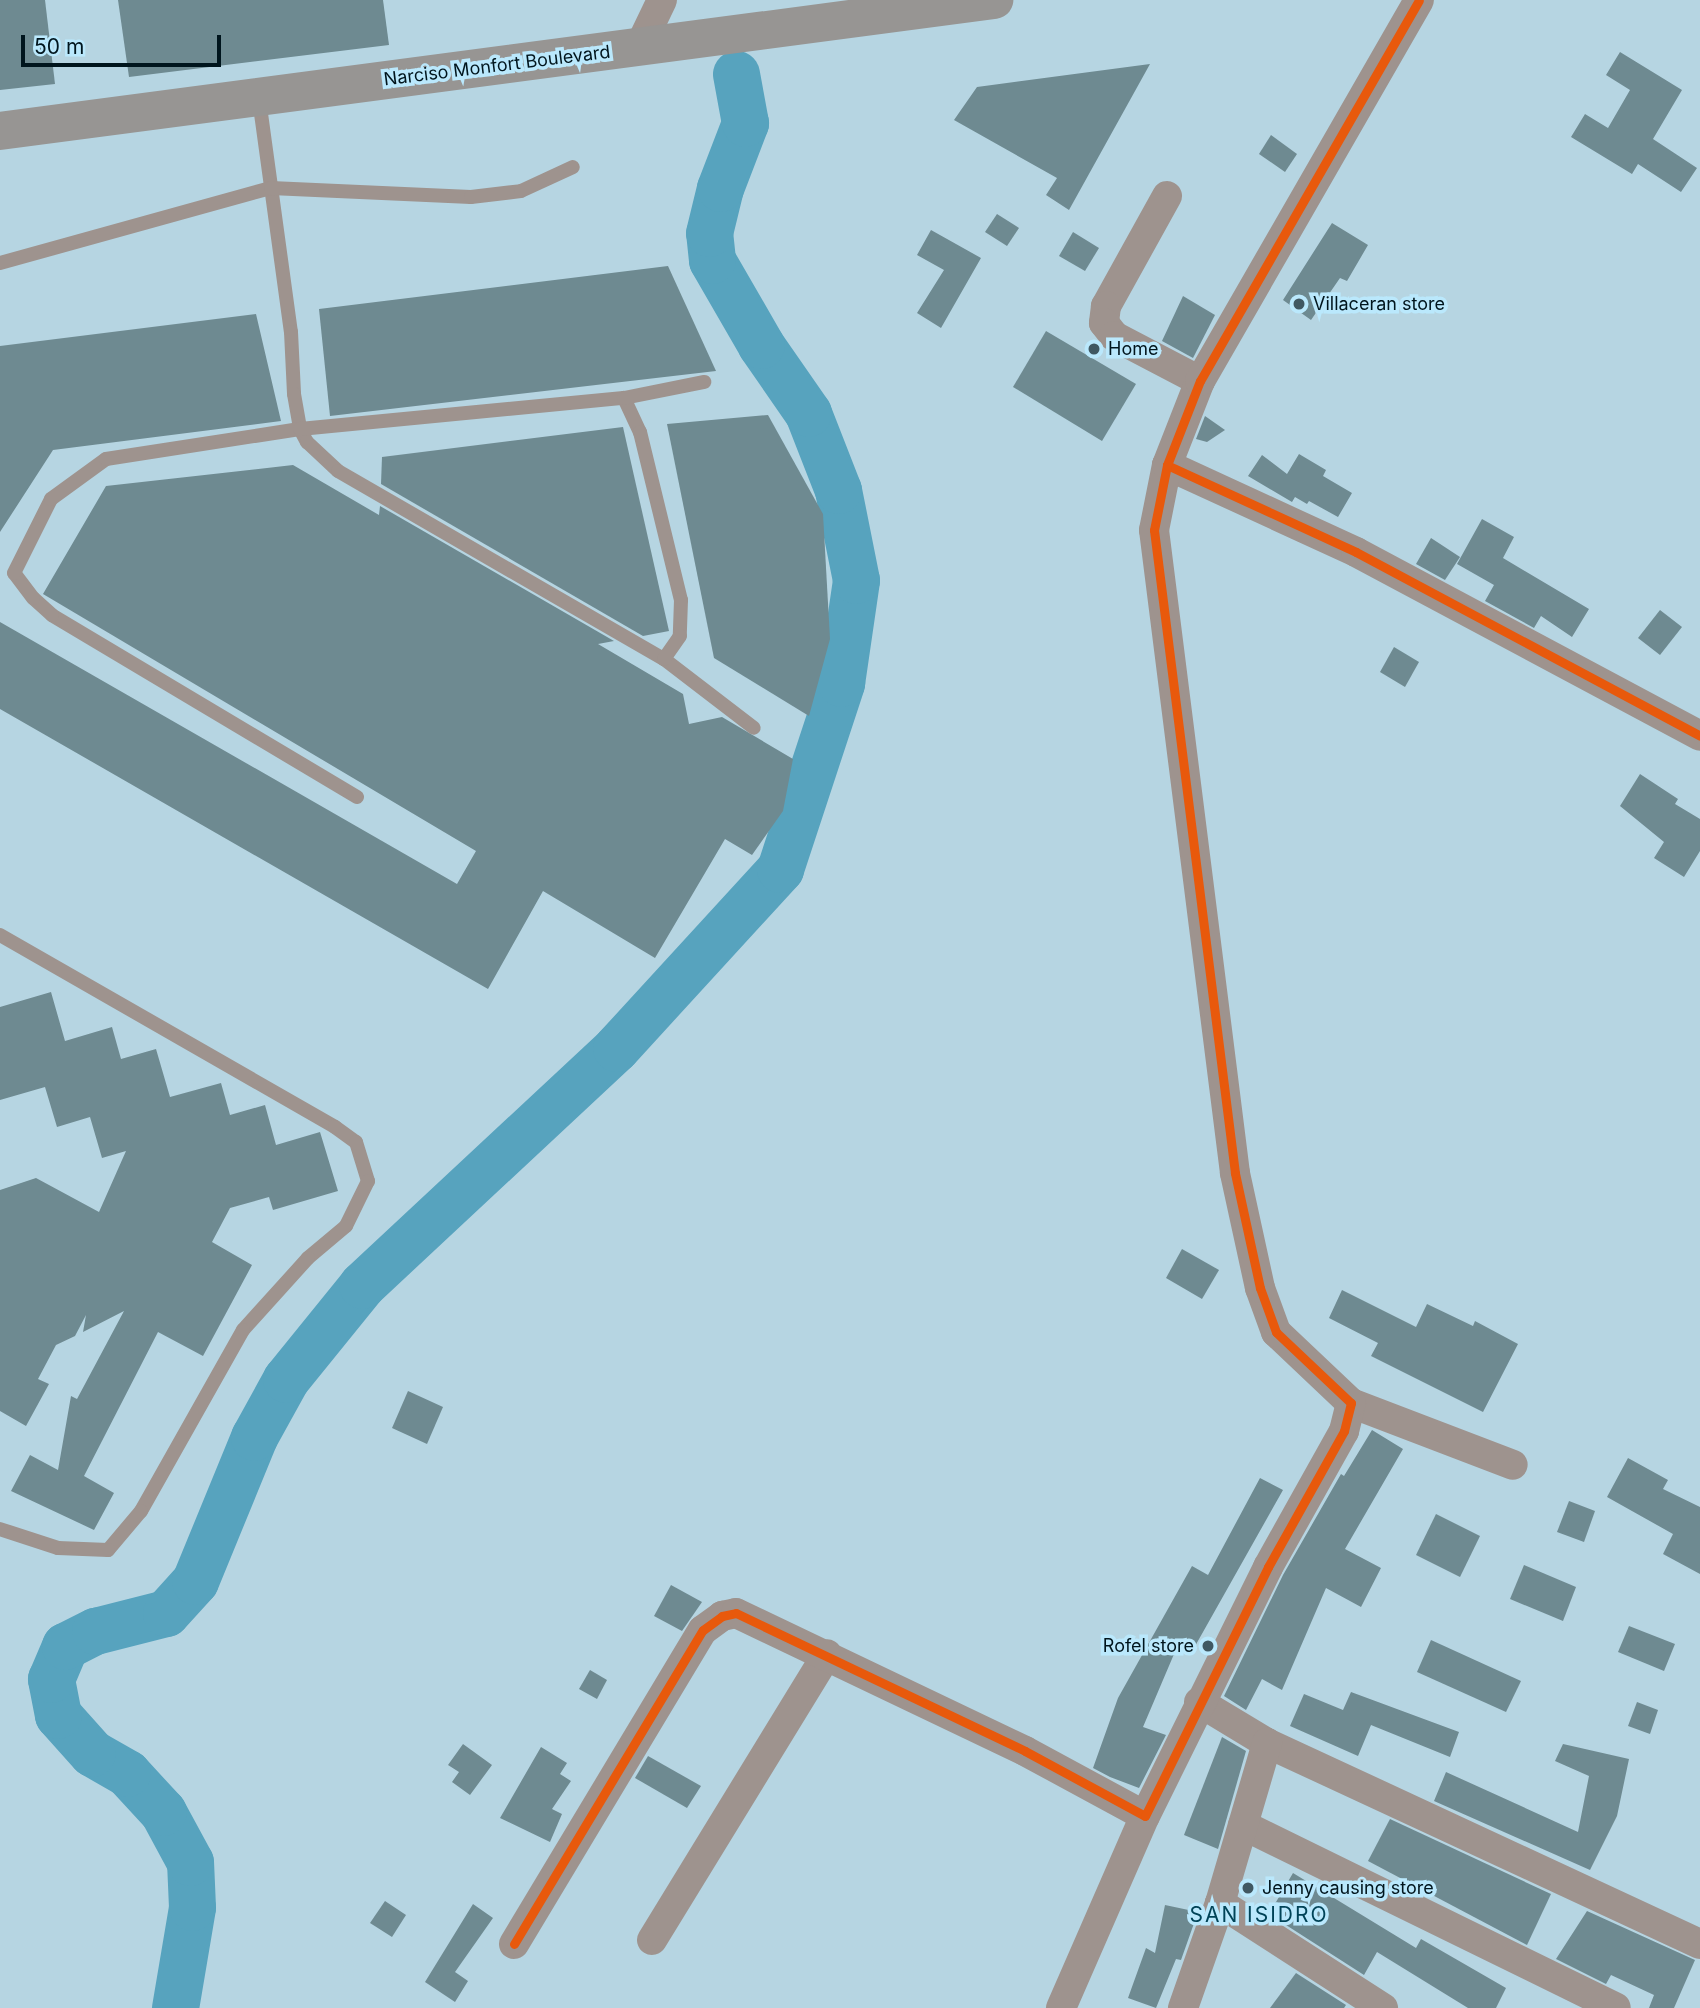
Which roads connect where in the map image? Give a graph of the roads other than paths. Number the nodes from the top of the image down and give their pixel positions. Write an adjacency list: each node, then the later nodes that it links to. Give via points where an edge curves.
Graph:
1 (662, 0): 5 (street)
2 (994, 0): 4 (main road, Narciso Monfort Boulevard)
3 (1419, 0): 12 (street)
4 (896, 6): 5 (main road, Narciso Monfort Boulevard)
5 (639, 48): 6 (main road, Narciso Monfort Boulevard)
6 (259, 97): 7 (main road, Narciso Monfort Boulevard); 9 (lane)
7 (0, 131)
8 (573, 167): 9 (lane, via 521,191 471,197)
9 (271, 188): 11 (lane); 15 (lane)
10 (1167, 196): 12 (street, via 1106,306 1104,323 1114,336)
11 (0, 264)
12 (1200, 381): 16 (street)
13 (704, 382): 14 (lane)
14 (624, 398): 15 (lane); 17 (lane, via 640,432 681,600 680,636)
15 (299, 429): 17 (lane, via 338,471); 20 (lane, via 106,459 51,499 14,573 52,615)
16 (1167, 466): 19 (street, via 1356,552); 22 (street, via 1154,530 1235,1172 1266,1313 1276,1332)
17 (664, 659): 18 (lane)
18 (754, 728)
19 (1700, 736)
20 (357, 797)
21 (0, 935): 24 (lane, via 335,1127 356,1142 368,1181 346,1226 309,1258 243,1330 141,1511 108,1550 58,1548)
22 (1351, 1402): 23 (street); 26 (street, via 1344,1431)
23 (1514, 1465)
24 (0, 1530)
25 (827, 1654): 28 (street, via 1025,1751); 31 (street); 32 (street, via 737,1613 722,1616 703,1630)
26 (1199, 1702): 27 (street); 28 (street)
27 (1267, 1743): 29 (street); 33 (street)
28 (1144, 1816): 35 (street)
29 (1243, 1825): 30 (street); 37 (street)
30 (1220, 1903): 34 (street); 36 (street)
31 (652, 1940)
32 (514, 1944)
33 (1700, 1944)
34 (1190, 2005)
35 (1061, 2008)
36 (1383, 2008)
37 (1616, 2008)

